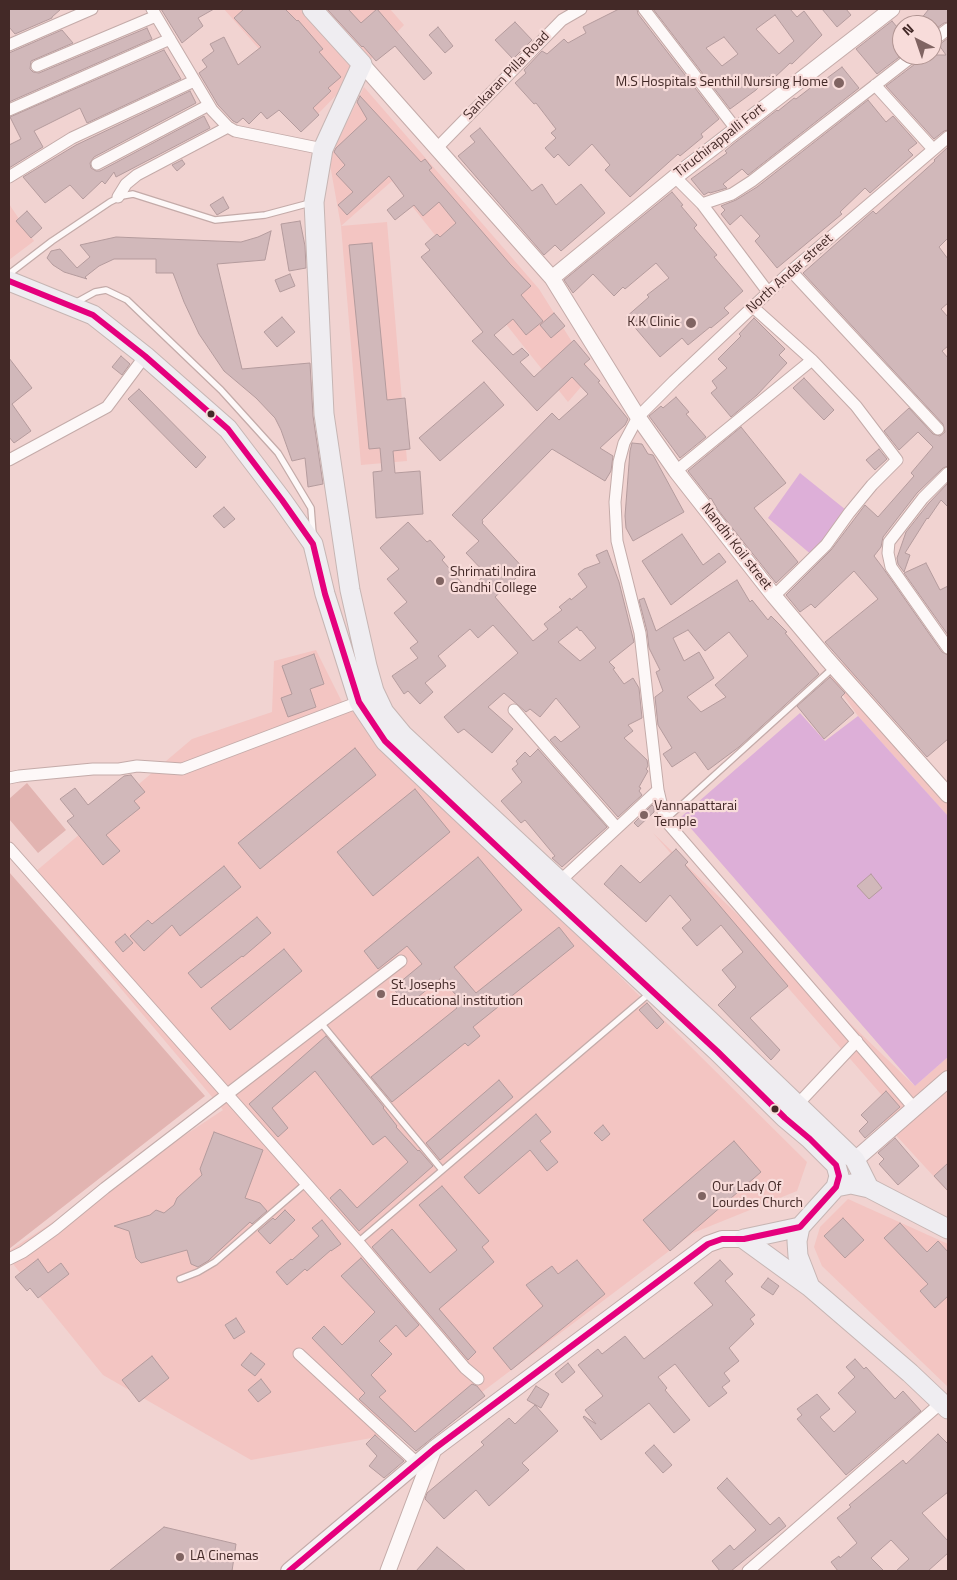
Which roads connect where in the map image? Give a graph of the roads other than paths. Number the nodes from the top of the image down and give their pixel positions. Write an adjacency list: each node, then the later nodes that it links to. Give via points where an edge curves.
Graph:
1 (92, 9): 8 (street)
2 (312, 9): 9 (main road)
3 (581, 9): 19 (street, Sankaran Pilla Road, via 562,20)
4 (644, 9): 17 (street)
5 (892, 9): 17 (street, Tiruchirappalli Fort)
6 (154, 13): 7 (street); 11 (street)
7 (170, 39): 12 (street); 15 (street)
8 (9, 45)
9 (362, 64): 19 (street, Nandhi Koil street); 20 (main road)
10 (901, 65): 13 (street)
11 (37, 66)
12 (194, 81): 14 (street); 23 (street, via 72,138)
13 (875, 85): 21 (street); 27 (street, via 752,181 732,194)
14 (209, 106): 16 (street); 22 (street)
15 (9, 110)
16 (228, 127): 20 (street); 25 (street, via 137,175)
17 (736, 129): 24 (street, Tiruchirappalli Fort)
18 (948, 137): 21 (street, North Andar street)
19 (436, 148): 30 (street, Nandhi Koil street)
20 (323, 149): 26 (main road)
21 (933, 149): 28 (street, North Andar street)
22 (97, 164)
23 (9, 177)
24 (675, 177): 27 (street); 30 (street, Tiruchirappalli Fort)
25 (118, 197): 26 (lane, via 133,194 215,220 265,216); 29 (lane)
26 (314, 202): 43 (main road, via 324,414)
27 (702, 204): 32 (street)
28 (791, 271): 32 (street, North Andar street); 38 (street)
29 (9, 274)
30 (552, 278): 37 (street, Nandhi Koil street)
31 (9, 281): 33 (main road)
32 (768, 292): 34 (street, North Andar street)
33 (70, 306): 35 (main road, via 93,315); 42 (lane, via 95,292 106,290 127,300 222,390 278,453 311,508)
34 (754, 308): 36 (street); 37 (street, North Andar street)
35 (145, 356): 39 (street, via 107,407); 42 (main road, via 228,429)
36 (812, 360): 40 (street); 45 (street, via 856,406 897,460 855,506 826,545)
37 (638, 417): 40 (street, Nandhi Koil street); 51 (street, North Andar street, via 624,443 616,475 617,541 640,633)
38 (938, 430)
39 (9, 460)
40 (676, 471): 45 (street, Nandhi Koil street)
41 (948, 473): 46 (street, via 923,498 889,542 888,554 891,567)
42 (313, 544): 44 (main road)
43 (350, 590): 44 (main road); 56 (main road, via 372,683 384,712 403,735)
44 (325, 594): 48 (main road)
45 (774, 596): 47 (street, Nandhi Koil street)
46 (948, 648)
47 (834, 666): 52 (street, Nandhi Koil street); 53 (lane)
48 (359, 702): 50 (street, via 182,769 137,766); 58 (main road, via 386,741)
49 (514, 710): 54 (street)
50 (9, 778)
51 (658, 790): 53 (street, North Andar street); 54 (street)
52 (948, 795)
53 (665, 820): 60 (street)
54 (617, 828): 56 (street)
55 (9, 848): 62 (street)
56 (560, 881): 63 (main road)
57 (401, 961): 59 (street)
58 (652, 991): 66 (lane); 68 (main road, via 836,1166 839,1176)
59 (320, 1023): 62 (street); 66 (lane)
60 (857, 1042): 63 (street); 64 (street)
61 (948, 1079): 64 (main road)
62 (227, 1093): 67 (street); 74 (street, via 55,1229)
63 (798, 1105): 65 (main road)
64 (914, 1108): 65 (main road)
65 (855, 1160): 69 (main road)
66 (442, 1170): 73 (lane)
67 (306, 1183): 73 (street); 75 (lane, via 215,1262)
68 (836, 1187): 69 (main road, via 851,1184); 70 (main road)
69 (869, 1188): 71 (main road)
70 (800, 1227): 72 (main road); 76 (main road, via 798,1256)
71 (948, 1229)
72 (744, 1239): 76 (main road); 80 (main road, via 722,1239 708,1244)
73 (358, 1242): 78 (street)
74 (9, 1259)
75 (180, 1279)
76 (810, 1287): 79 (main road)
77 (299, 1354): 81 (street)
78 (478, 1380)
79 (945, 1406): 84 (street)
80 (434, 1449): 81 (main road); 83 (street)
81 (417, 1464): 82 (main road)
82 (289, 1571)
83 (388, 1571)
84 (748, 1571)

